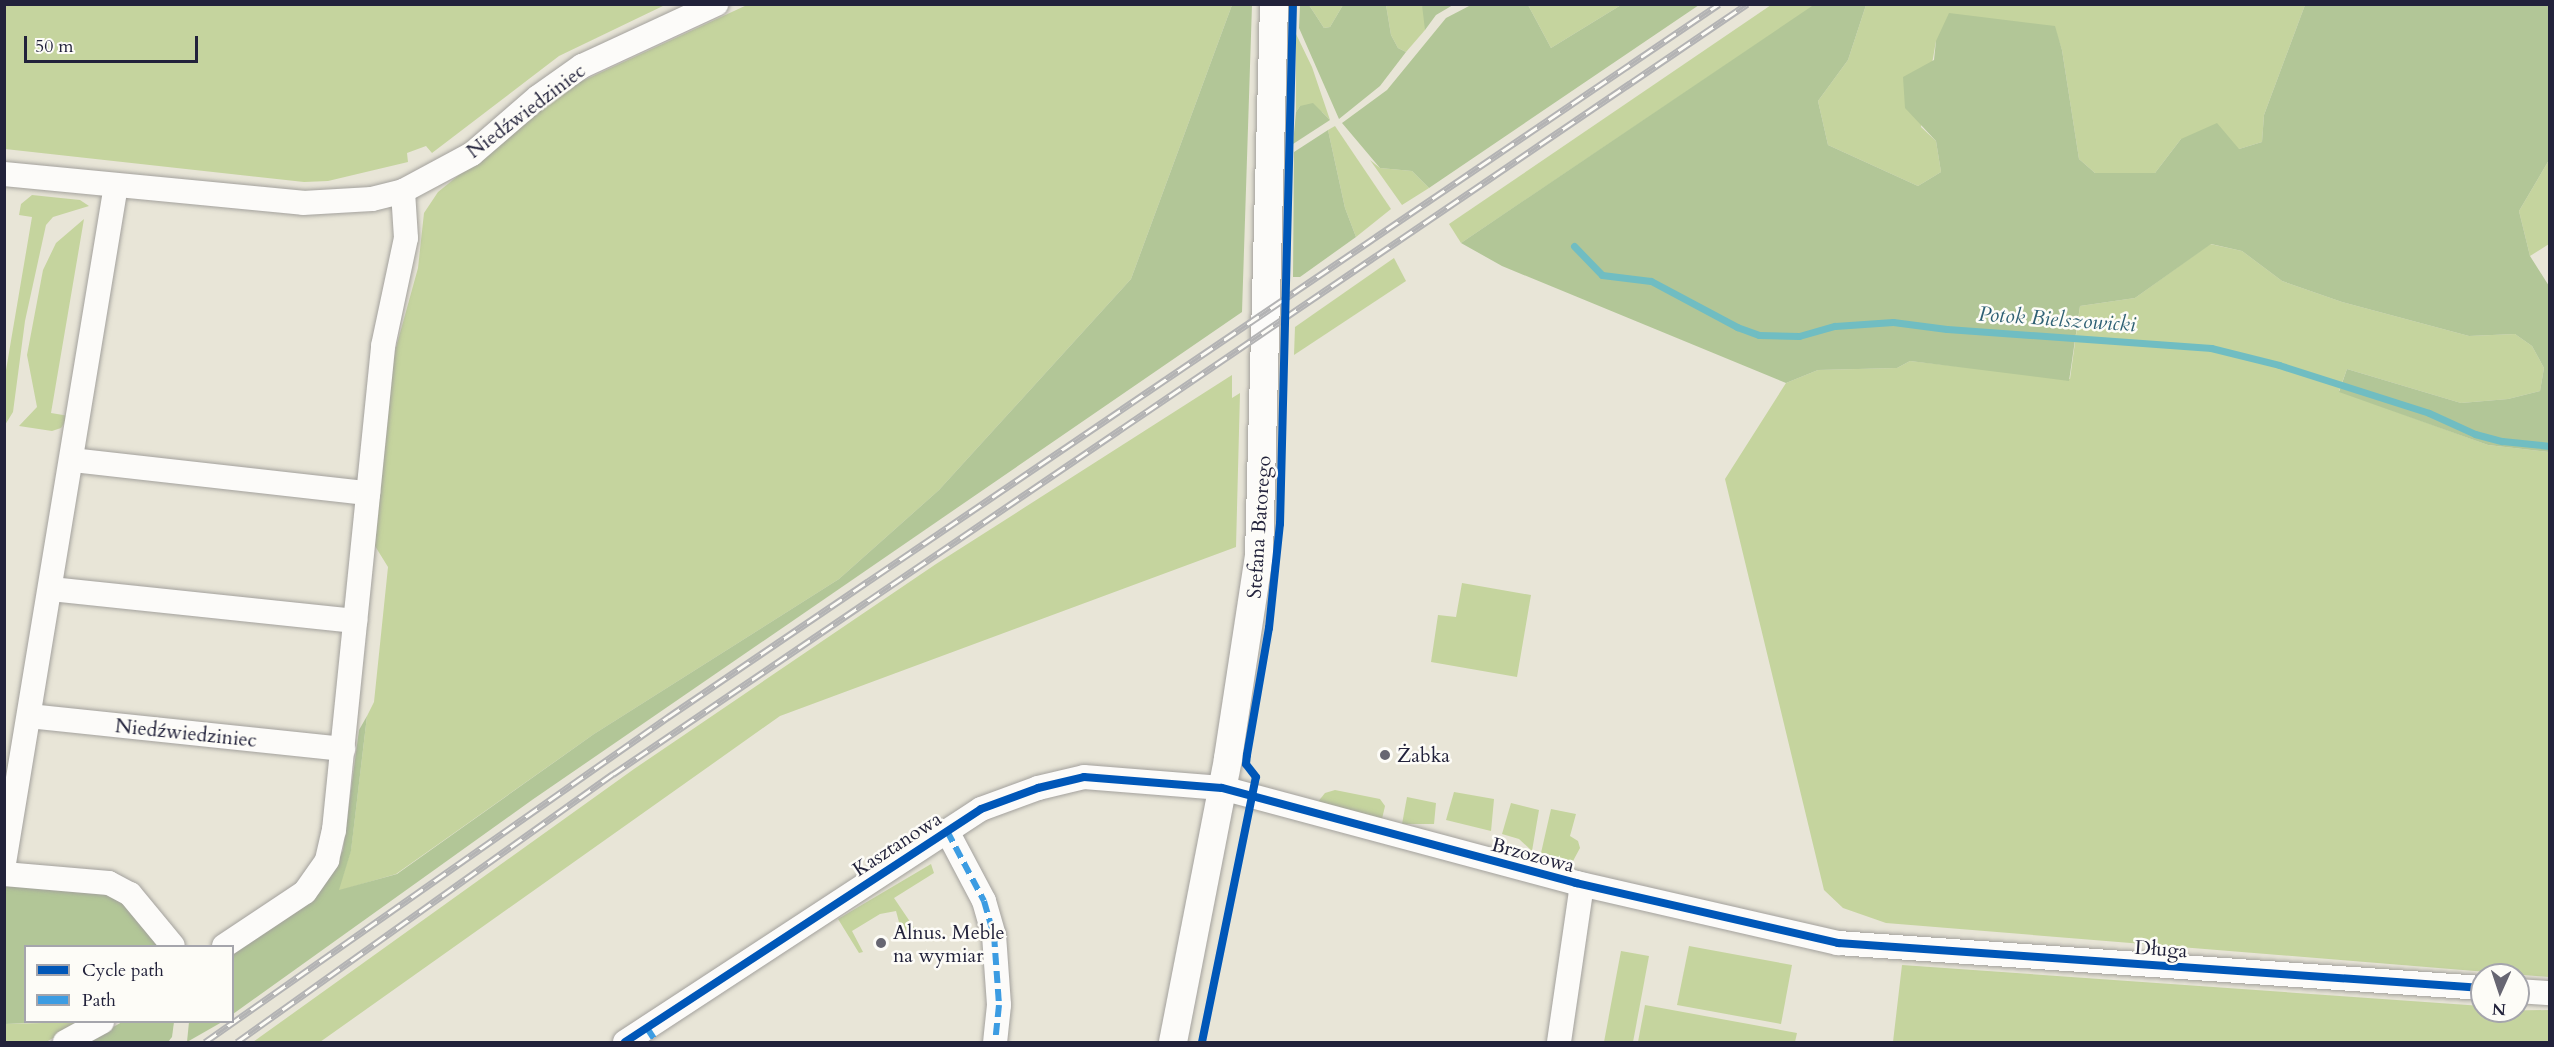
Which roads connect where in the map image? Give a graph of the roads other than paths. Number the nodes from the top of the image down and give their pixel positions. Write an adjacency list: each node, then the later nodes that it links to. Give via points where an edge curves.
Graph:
1 (716, 4): 5 (street, Niedźwiedziniec, via 582,66 552,86 472,154)
2 (1274, 4): 12 (street, Stefana Batorego, via 1259,555)
3 (4, 174): 4 (street, Niedźwiedziniec)
4 (116, 185): 5 (street, Niedźwiedziniec, via 303,203 341,203); 6 (street)
5 (403, 191): 7 (street, via 406,238 383,346)
6 (72, 460): 7 (street); 8 (street)
7 (368, 493): 9 (street)
8 (51, 589): 9 (street); 10 (street)
9 (355, 621): 11 (street)
10 (29, 716): 11 (street, Niedźwiedziniec); 14 (street)
11 (343, 749): 19 (street, via 334,830 321,871 299,897)
12 (1222, 788): 13 (street, Kasztanowa, via 1083,777 1002,800); 16 (street, Brzozowa); 28 (street, Stefana Batorego)
13 (947, 831): 24 (street, Kasztanowa); 27 (street, via 984,901 992,925 999,1005)
14 (4, 863)
15 (4, 874): 18 (street, via 109,883 130,894)
16 (1582, 885): 17 (street, Brzozowa); 29 (street, Brzozowa)
17 (1838, 943): 20 (street, Długa)
18 (171, 945)
19 (226, 945)
20 (2470, 987)
21 (2530, 992): 22 (street)
22 (2550, 993)
23 (100, 1023): 25 (street)
24 (651, 1035): 26 (street, Kasztanowa)
25 (65, 1042)
26 (625, 1042)
27 (995, 1042)
28 (1173, 1042)
29 (1559, 1042)

